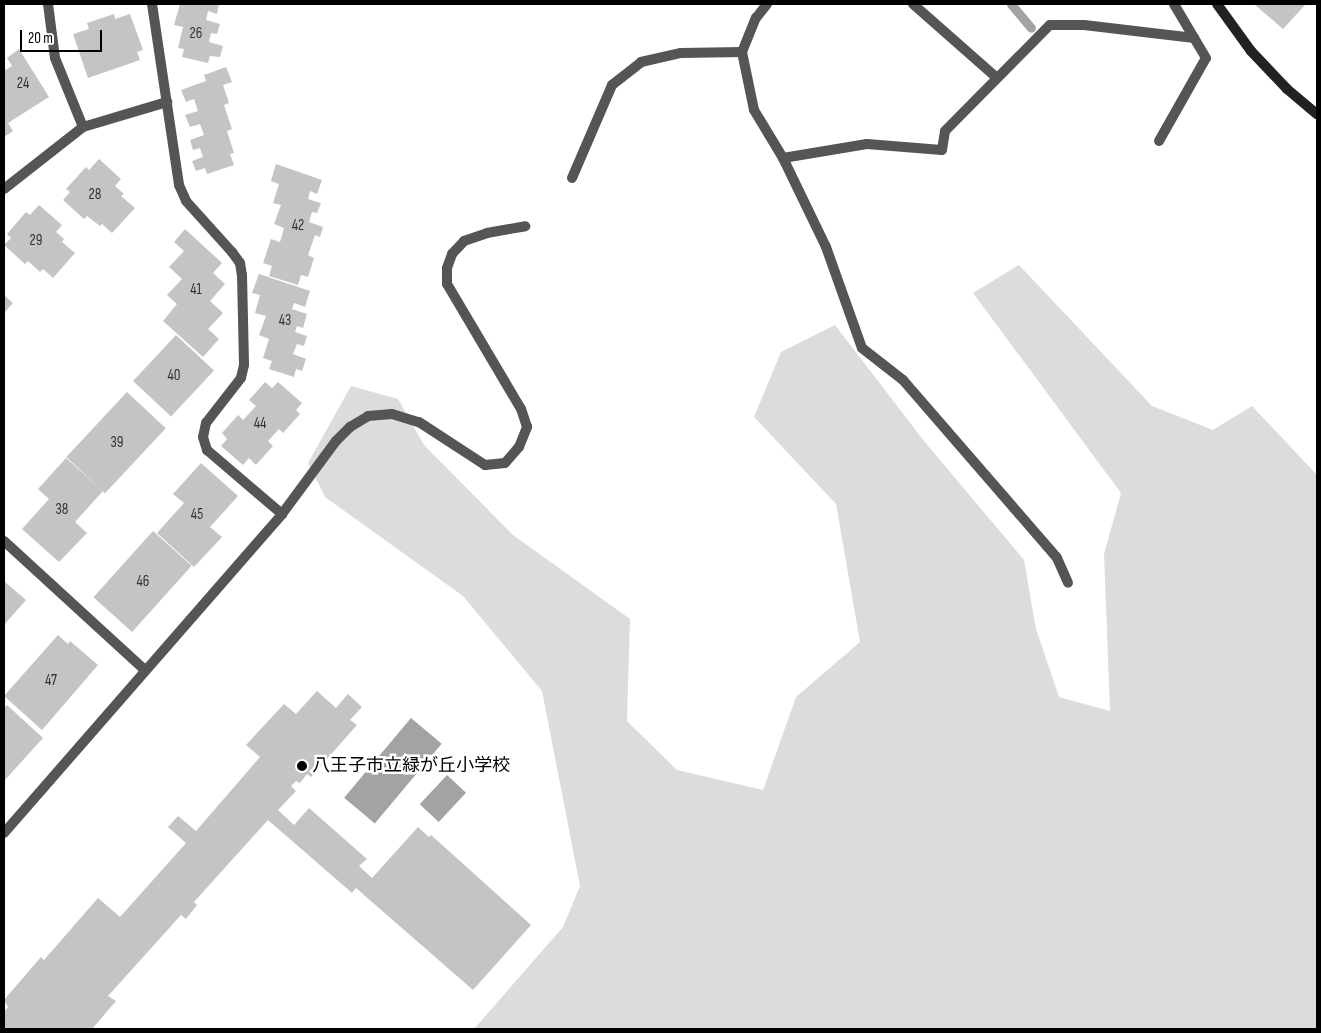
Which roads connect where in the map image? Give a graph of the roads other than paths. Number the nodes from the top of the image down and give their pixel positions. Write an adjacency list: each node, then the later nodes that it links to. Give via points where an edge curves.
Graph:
1 (48, 4): 12 (street, via 55,58)
2 (152, 4): 10 (street)
3 (766, 4): 8 (street, via 756,18)
4 (913, 4): 9 (street)
5 (1174, 4): 7 (street)
6 (1217, 4): 11 (main road, via 1251,51 1287,89)
7 (1194, 38): 9 (street, via 1084,25 1050,25); 13 (street, via 1206,58)
8 (742, 52): 14 (street, via 754,110); 15 (street, via 681,53 641,62 612,85)
9 (997, 78): 14 (street, via 945,131 942,150 867,144)
10 (167, 102): 12 (street); 18 (street, via 179,185 186,200 240,263 242,275 244,365 241,378 206,423 203,436 208,450)
11 (1317, 114)
12 (83, 126): 16 (street)
13 (1159, 141)
14 (783, 158): 20 (street, via 826,247 862,348 909,388 1057,558)
15 (572, 178)
16 (4, 189)
17 (526, 226): 18 (street, via 464,241 452,254 447,268 447,284 522,409 526,427 519,447 504,463 486,465 419,422 392,414 368,416 350,426 336,441)
18 (282, 514): 21 (street)
19 (4, 541): 21 (street)
20 (1068, 583)
21 (145, 670): 22 (street)
22 (4, 834)

